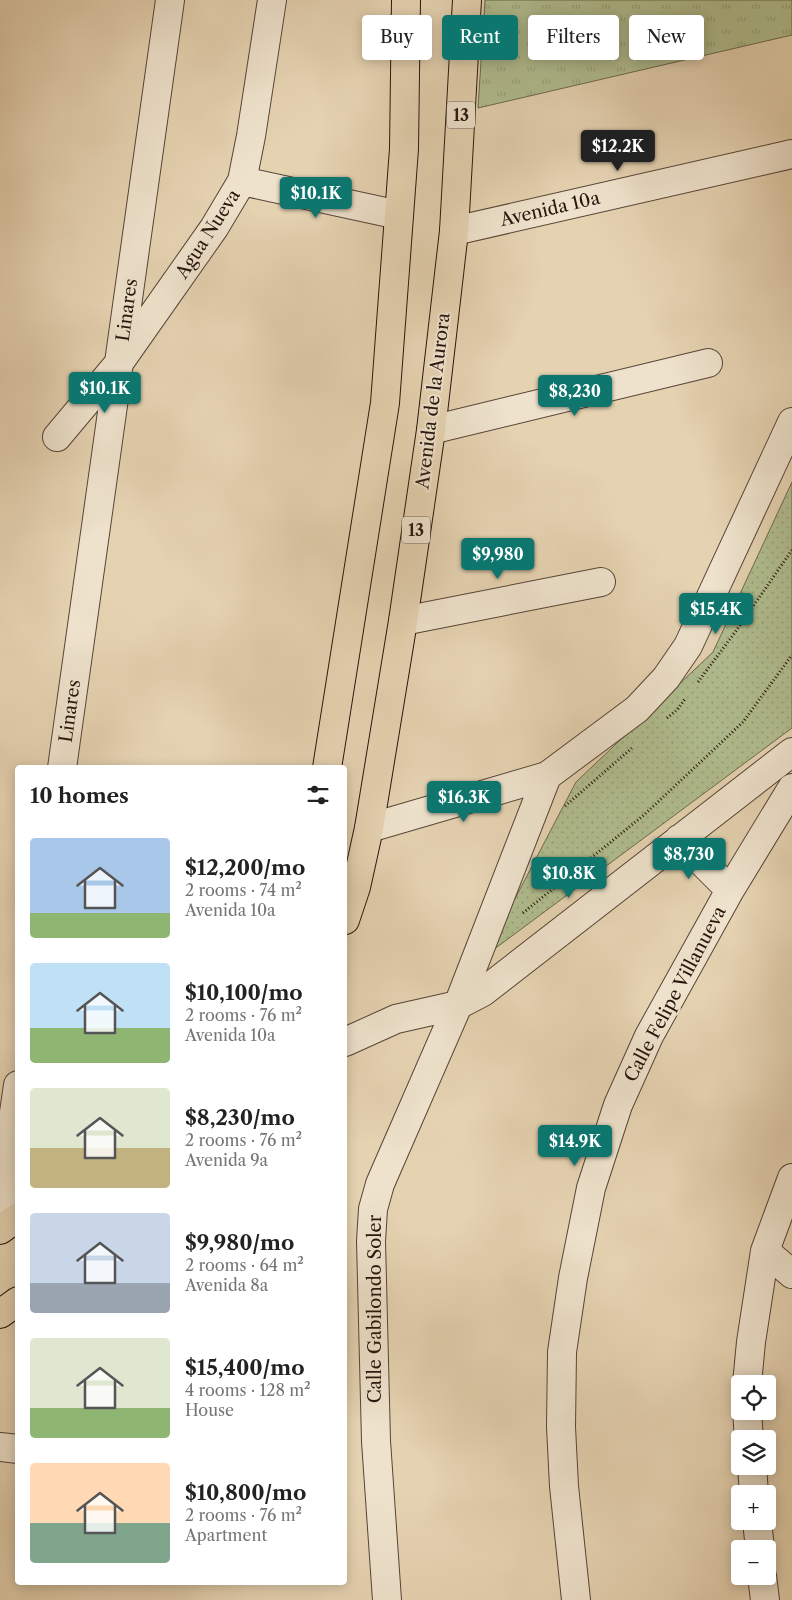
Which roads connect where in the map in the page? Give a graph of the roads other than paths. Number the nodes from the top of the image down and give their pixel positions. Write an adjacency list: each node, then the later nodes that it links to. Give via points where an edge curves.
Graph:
1 (170, 0): 9 (street, Linares)
2 (272, 0): 6 (street, Agua Nueva)
3 (406, 0): 7 (main road, via 404,149)
4 (467, 0): 8 (main road, Avenida de la Aurora / 13)
5 (792, 154): 8 (street, Avenida 10a)
6 (242, 181): 7 (street); 9 (street, Agua Nueva, via 214,228)
7 (399, 215): 18 (main road, via 384,403)
8 (454, 231): 12 (main road, Avenida de la Aurora / 13)
9 (120, 363): 13 (street, Agua Nueva); 17 (street, Linares)
10 (708, 363): 12 (street)
11 (792, 422): 19 (street, via 688,646 675,666 638,709)
12 (431, 430): 15 (main road, Avenida de la Aurora / 13)
13 (57, 437)
14 (601, 582): 15 (street)
15 (403, 621): 21 (main road, Avenida de la Aurora / 13)
16 (792, 752): 22 (street)
17 (62, 765)
18 (326, 765)
19 (547, 776): 21 (street); 25 (street, Calle Gabilondo Soler)
20 (792, 788): 23 (street, Calle Felipe Villanueva)
21 (369, 828): 24 (main road, 13)
22 (679, 839): 23 (street); 25 (street, via 494,984)
23 (730, 890): 41 (street, Calle Felipe Villanueva, via 649,1036 618,1105 591,1188 562,1352 564,1486)
24 (347, 914)
25 (458, 1005): 26 (street, via 396,1019); 40 (street, Calle Gabilondo Soler, via 380,1184 371,1222 376,1441)
26 (347, 1041)
27 (15, 1106): 29 (street)
28 (792, 1178): 32 (street)
29 (0, 1209)
30 (15, 1219): 31 (main road)
31 (0, 1230)
32 (765, 1251): 33 (street); 36 (street)
33 (792, 1274)
34 (15, 1303): 35 (main road)
35 (0, 1314)
36 (748, 1375)
37 (0, 1447): 38 (street)
38 (15, 1449)
39 (763, 1585): 42 (street)
40 (387, 1600)
41 (576, 1600)
42 (765, 1600)

